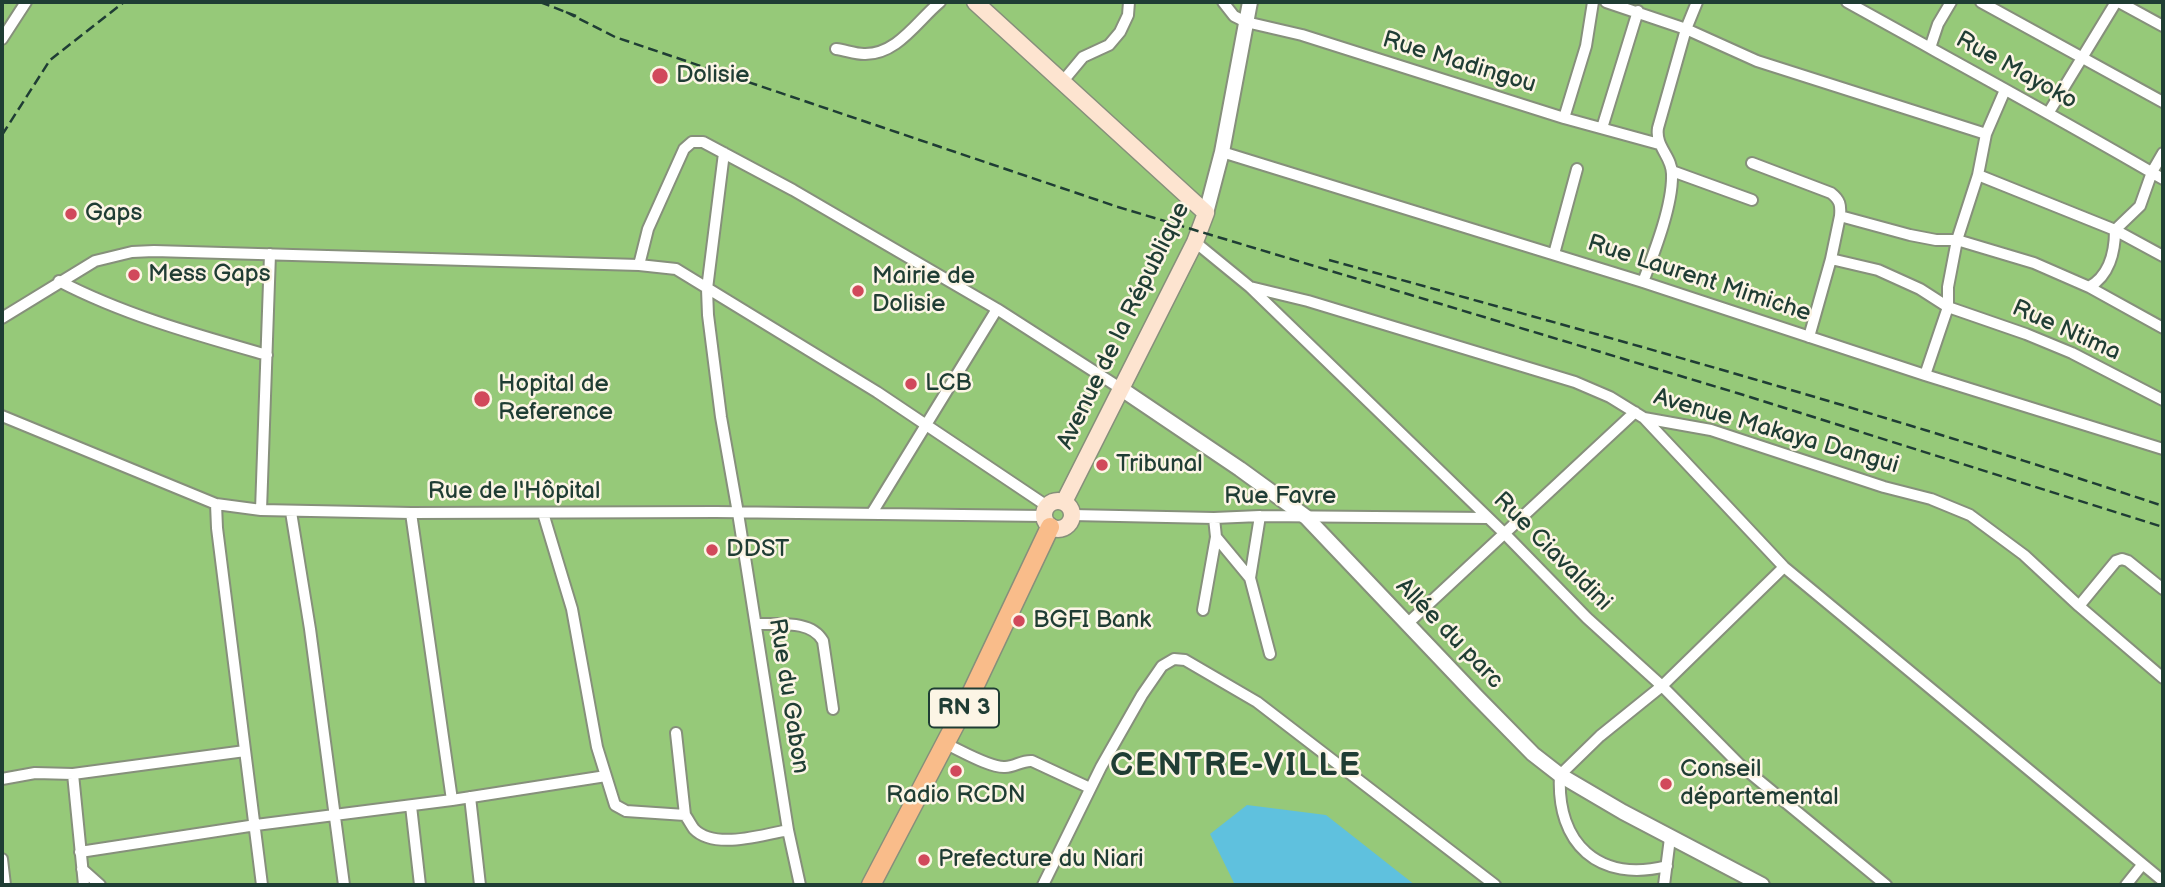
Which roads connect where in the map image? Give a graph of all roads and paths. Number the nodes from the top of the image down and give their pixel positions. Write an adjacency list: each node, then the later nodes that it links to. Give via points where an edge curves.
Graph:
1 (26, 2): 18 (street)
2 (940, 2): 20 (street, via 901,40 881,52)
3 (975, 2): 22 (main road)
4 (1129, 2): 22 (street, via 1120,32 1109,45 1083,58)
5 (1223, 2): 15 (street)
6 (1250, 2): 15 (street, Avenue de la République)
7 (1593, 2): 26 (street, via 1586,46)
8 (1606, 2): 14 (street)
9 (1697, 2): 17 (street)
10 (1847, 2): 19 (street, Rue Mayoko)
11 (1951, 2): 19 (street)
12 (1980, 2): 21 (street)
13 (2118, 2): 16 (street); 21 (street)
14 (1638, 11): 17 (street); 27 (street)
15 (1246, 22): 26 (street, Rue Madingou, via 1302,35); 30 (street, Avenue de la République)
16 (2163, 26)
17 (1686, 29): 28 (street, via 1757,61); 29 (street, via 1658,128)
18 (2, 35)
19 (1930, 48): 23 (street, Rue Mayoko)
20 (836, 49)
21 (2082, 58): 24 (street); 25 (street)
22 (1063, 81): 40 (main road)
23 (2004, 90): 25 (street, Rue Mayoko); 28 (street)
24 (2163, 102)
25 (2049, 112): 36 (street, Rue Mayoko)
26 (1564, 118): 27 (street, Rue Madingou)
27 (1602, 128): 29 (street, Rue Madingou)
28 (1986, 134): 37 (street)
29 (1658, 144): 35 (street)
30 (1222, 152): 40 (street, Avenue de la République); 46 (street, Rue Laurent Mimiche)
31 (724, 153): 49 (street, via 703,142 692,142 684,149 648,229); 54 (street, Rue du Gabon); 56 (street)
32 (2163, 153): 36 (street)
33 (1752, 163): 41 (street, via 1831,193 1838,198)
34 (1577, 169): 46 (street)
35 (1672, 171): 39 (street); 51 (street, via 1658,241)
36 (2152, 172): 38 (street, Rue Mayoko); 42 (street, via 2140,206)
37 (1978, 175): 42 (street); 43 (street)
38 (2163, 179)
39 (1752, 200)
40 (1206, 213): 44 (main road, Avenue de la République)
41 (1840, 216): 43 (street, via 1910,235); 48 (street)
42 (2115, 230): 47 (street); 53 (street, via 2110,262 2099,281)
43 (1957, 240): 53 (street, via 2034,263); 55 (street)
44 (1195, 242): 52 (street, Rue Ciavaldini); 62 (main road, Avenue de la République)
45 (270, 254): 49 (street); 50 (street, via 132,252 95,261); 60 (street)
46 (1554, 254): 51 (street, Rue Laurent Mimiche)
47 (2163, 256)
48 (1832, 259): 55 (street, Rue Ntima, via 1878,270); 59 (street)
49 (639, 265): 54 (street, via 676,270)
50 (60, 281): 57 (street); 60 (street, via 155,321)
51 (1643, 282): 59 (street, Rue Laurent Mimiche)
52 (1250, 287): 64 (street, Avenue Makaya Dangui, via 1308,300 1574,382); 80 (street, Rue Ciavaldini)
53 (2089, 287): 58 (street)
54 (707, 289): 66 (street); 74 (street, Rue du Gabon, via 720,417)
55 (1948, 307): 61 (street); 63 (street, Rue Ntima, via 2072,353)
56 (997, 309): 62 (street); 66 (street)
57 (2, 318)
58 (2163, 328)
59 (1809, 337): 61 (street, Rue Laurent Mimiche)
60 (267, 355): 70 (street)
61 (1925, 375): 67 (street, Rue Laurent Mimiche)
62 (1120, 388): 69 (main road, Avenue de la République); 78 (street, Allée du parc)
63 (2163, 400)
64 (1640, 415): 81 (street); 83 (street); 86 (street, Avenue Makaya Dangui, via 1710,430 1957,510 2024,555)
65 (2, 416): 68 (street, Rue de l'Hôpital)
66 (927, 425): 75 (street); 76 (street)
67 (2163, 449)
68 (216, 504): 70 (street, Rue de l'Hôpital); 96 (street)
69 (1068, 508): 76 (main road, via 1055,501); 76 (main road, via 1068,526 1056,529); 79 (street, Rue Favre)
70 (261, 510): 71 (street, Rue de l'Hôpital)
71 (291, 512): 72 (street, Rue de l'Hôpital); 106 (street)
72 (411, 513): 73 (street, Rue de l'Hôpital); 103 (street)
73 (543, 513): 74 (street, Rue de l'Hôpital); 99 (street, via 575,621)
74 (738, 513): 75 (street, Rue de l'Hôpital); 88 (street, Rue du Gabon)
75 (872, 513): 76 (street, Rue de l'Hôpital)
76 (1047, 516): 95 (highway, RN 3)
77 (1260, 516): 78 (street, Rue Favre); 79 (street, Rue Favre); 84 (street)
78 (1306, 517): 80 (street, Rue Favre); 89 (street, Allée du parc)
79 (1214, 518): 82 (street)
80 (1488, 518): 81 (street, Rue Ciavaldini)
81 (1504, 533): 89 (street); 92 (street, Rue Ciavaldini)
82 (1216, 537): 84 (street); 87 (street)
83 (1784, 567): 92 (street); 112 (street)
84 (1251, 578): 90 (street)
85 (2163, 589): 86 (street, via 2122,559)
86 (2079, 606): 91 (street, Avenue Makaya Dangui)
87 (1203, 610)
88 (756, 624): 93 (street, via 808,627 818,632); 108 (street, Rue du Gabon)
89 (1406, 624): 98 (street, Allée du parc, via 1533,754)
90 (1270, 654)
91 (2163, 678)
92 (1662, 686): 98 (street); 129 (street, Rue Ciavaldini, via 1739,764)
93 (833, 709)
94 (676, 733): 105 (street)
95 (946, 744): 101 (street, via 996,766 1032,761); 124 (highway, RN 3)
96 (245, 751): 97 (street); 107 (street)
97 (73, 774): 100 (street, via 35,773); 110 (street)
98 (1560, 775): 109 (street, Allée du parc); 113 (street, via 1562,816 1581,849 1623,870)
99 (606, 776): 102 (street); 105 (street, via 619,809)
100 (2, 779)
101 (1090, 789): 125 (street); 126 (street, via 1162,666 1174,659 1185,660 1257,702)
102 (470, 797): 103 (street); 122 (street)
103 (452, 800): 104 (street)
104 (411, 806): 106 (street); 121 (street)
105 (685, 815): 108 (street, via 695,831 709,838 725,840)
106 (336, 816): 107 (street); 120 (street)
107 (256, 825): 110 (street); 119 (street)
108 (788, 830): 123 (street, Rue du Gabon)
109 (1670, 838): 113 (street); 128 (street, Allée du parc)
110 (80, 852): 114 (street)
111 (2, 859): 116 (street)
112 (2142, 865): 115 (street); 130 (street)
113 (1667, 866): 127 (street)
114 (82, 869): 117 (street); 118 (street)
115 (2163, 881)
116 (5, 885)
117 (84, 885)
118 (100, 885)
119 (262, 885)
120 (344, 885)
121 (420, 885)
122 (480, 885)
123 (800, 885)
124 (871, 885)
125 (1043, 885)
126 (1495, 885)
127 (1664, 885)
128 (1762, 885)
129 (1886, 885)
130 (2126, 885)

